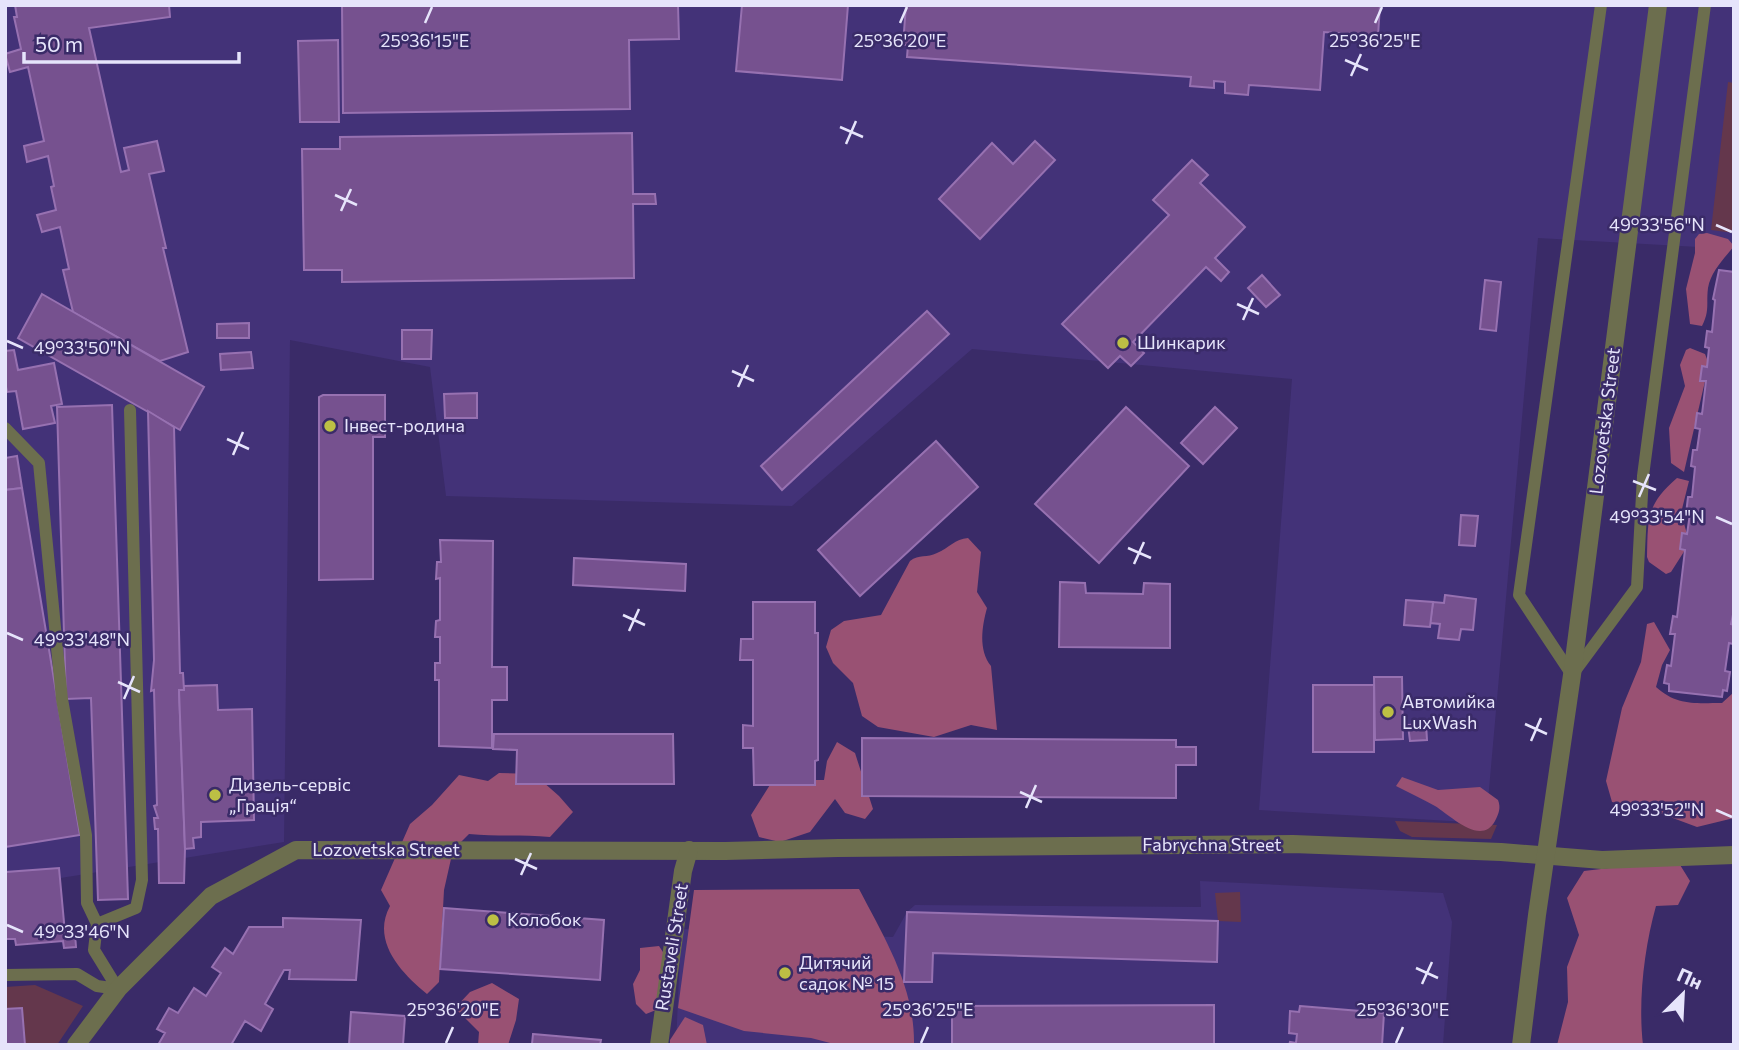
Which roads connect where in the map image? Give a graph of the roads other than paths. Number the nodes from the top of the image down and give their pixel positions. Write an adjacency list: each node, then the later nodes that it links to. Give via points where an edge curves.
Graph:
1 (1601, 5): 6 (lane, via 1519,595)
2 (1658, 5): 6 (street, Lozovetska Street)
3 (1705, 5): 6 (lane, via 1643,475 1637,587)
4 (130, 410): 10 (lane, via 142,880 136,908)
5 (5, 428): 10 (lane, via 39,463 62,699 86,835 87,903)
6 (1572, 675): 9 (street, Lozovetska Street)
7 (689, 850): 9 (street, Fabrychna Street, via 1293,844); 12 (street, Lozovetska Street, via 296,850 211,896); 14 (street, Rustaveli Street)
8 (1734, 855): 9 (street, Fabrychna Street, via 1602,860)
9 (1546, 857): 15 (street, Lozovetska Street)
10 (96, 924): 12 (lane, via 94,950)
11 (5, 975): 12 (lane, via 77,974 97,986)
12 (118, 989): 13 (street, Lozovetska Street)
13 (76, 1045)
14 (659, 1045)
15 (1521, 1045)

